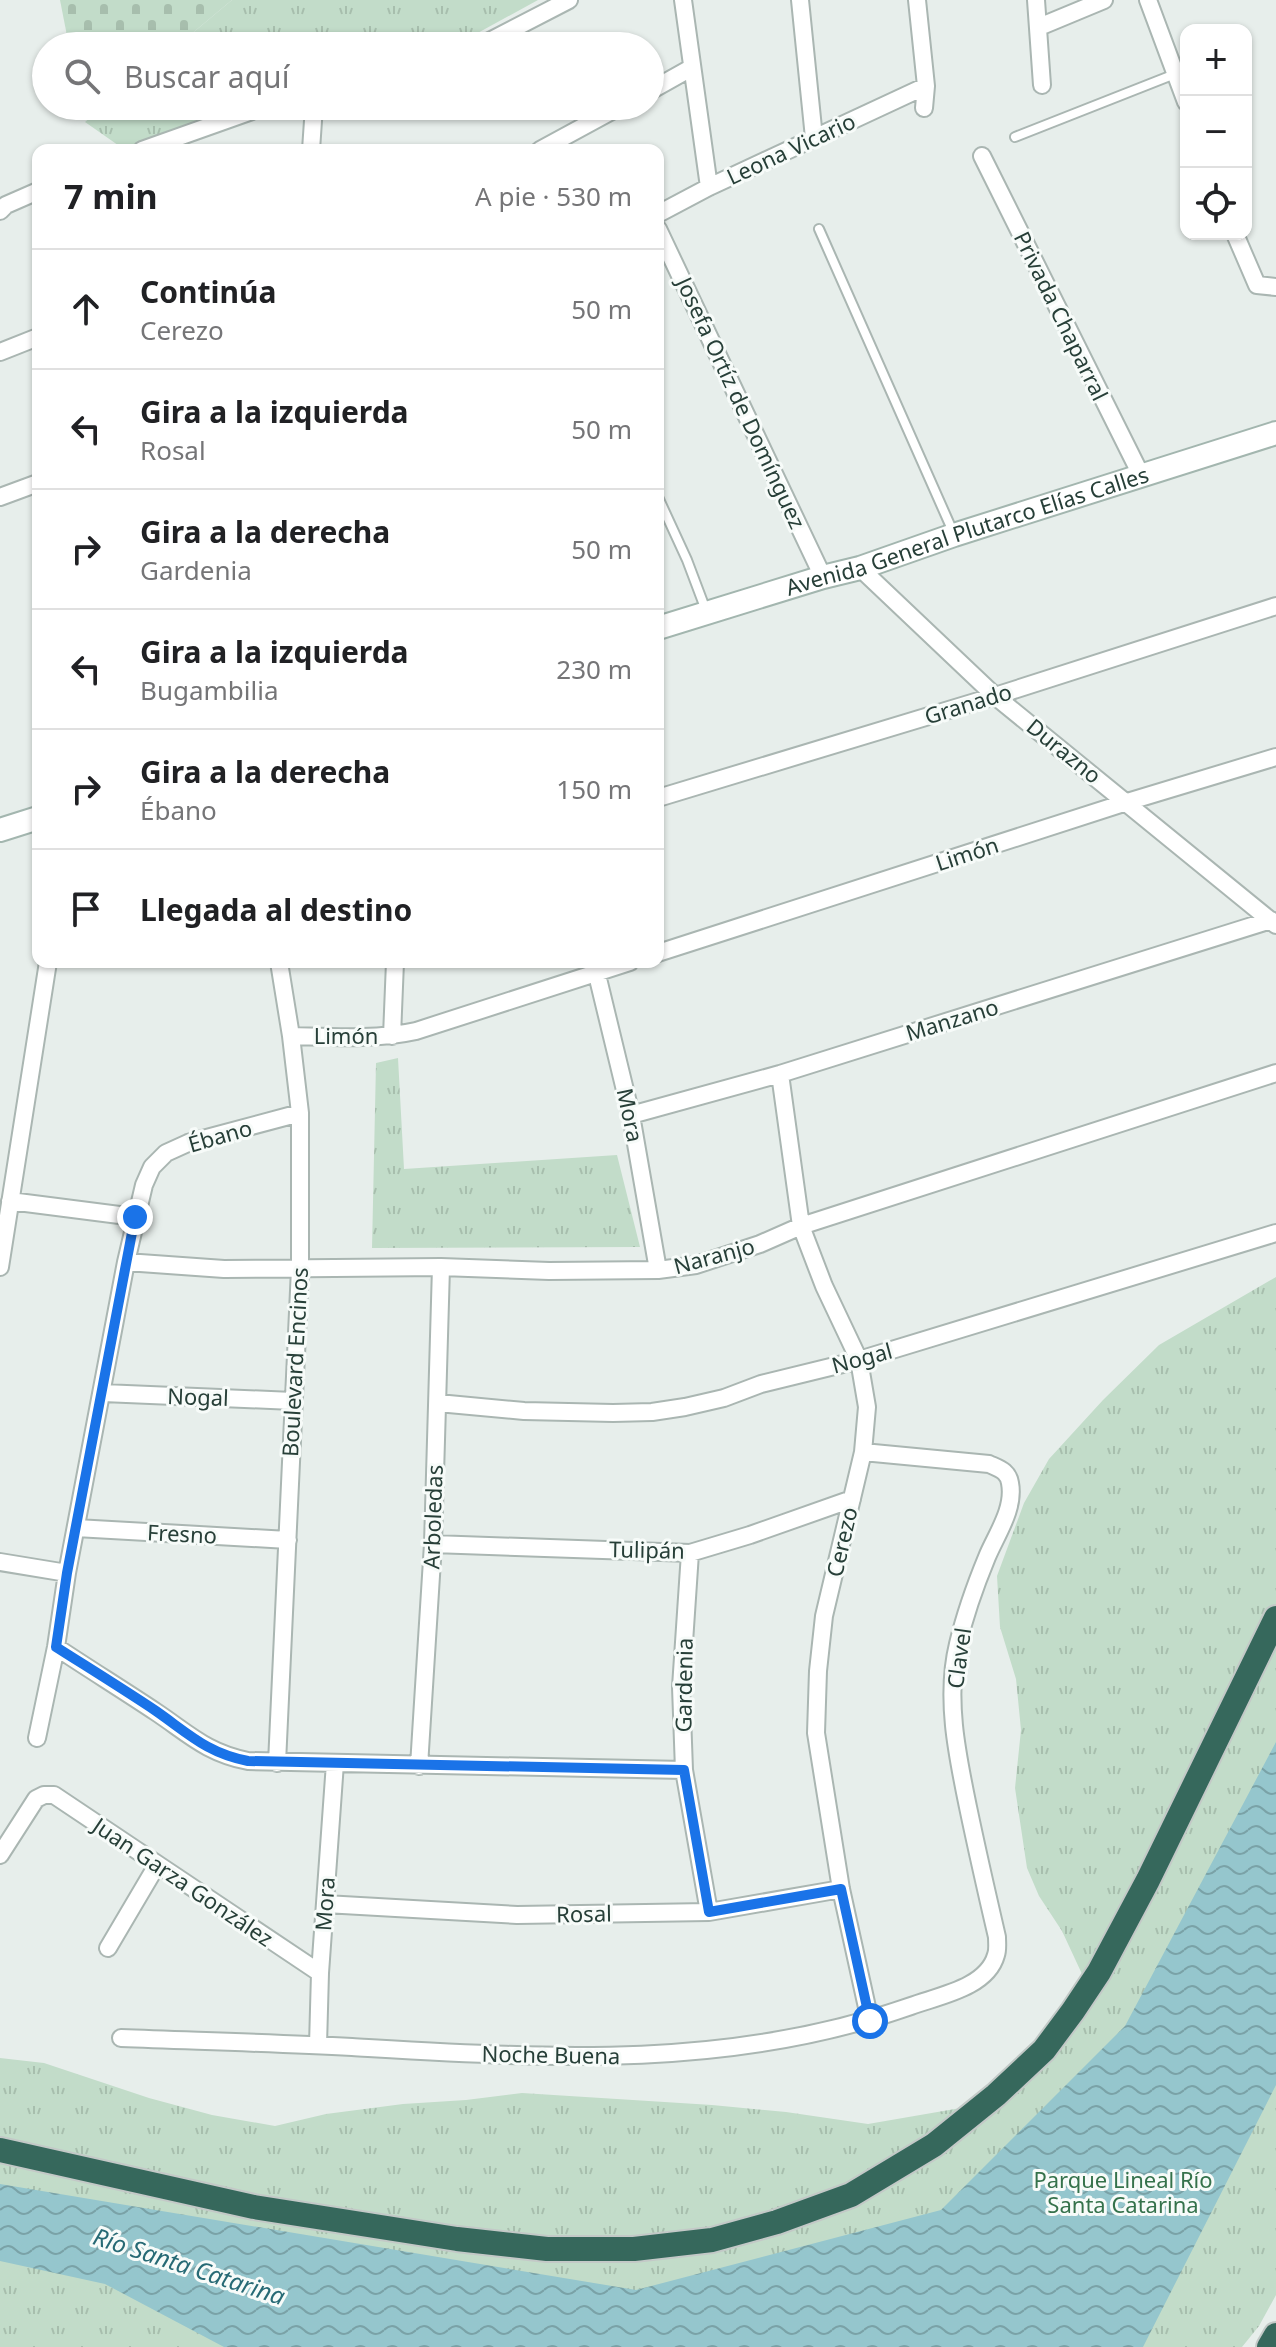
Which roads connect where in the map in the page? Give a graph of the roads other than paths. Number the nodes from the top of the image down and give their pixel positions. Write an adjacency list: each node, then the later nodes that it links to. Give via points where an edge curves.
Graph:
1 (569, 0): 9 (street)
2 (683, 0): 10 (street)
3 (800, 0): 21 (street)
4 (917, 0): 14 (street)
5 (1036, 0): 8 (street)
6 (1104, 0): 8 (street)
7 (1148, 0): 11 (street)
8 (1039, 27): 13 (street)
9 (507, 32)
10 (691, 68): 12 (street); 26 (street)
11 (1175, 74): 15 (street); 20 (lane)
12 (664, 83)
13 (1042, 85)
14 (926, 86): 16 (street); 21 (street, Leona Vicario)
15 (1184, 96)
16 (924, 108)
17 (227, 120): 22 (street)
18 (313, 120): 23 (street)
19 (595, 120): 24 (street)
20 (1015, 137)
21 (814, 138): 26 (street, Leona Vicario)
22 (159, 144)
23 (311, 144)
24 (551, 144)
25 (982, 156): 37 (street, Privada Chaparral)
26 (709, 187): 29 (street, Leona Vicario)
27 (32, 194): 28 (street)
28 (0, 211)
29 (664, 211)
30 (819, 229): 41 (lane)
31 (1238, 240): 33 (street, via 1257,285)
32 (664, 242): 43 (street, Josefa Ortíz de Domínguez)
33 (1276, 287)
34 (32, 339): 35 (street)
35 (0, 352)
36 (1276, 433): 37 (street, Avenida General Plutarco Elías Calles)
37 (1141, 475): 41 (street, Avenida General Plutarco Elías Calles)
38 (32, 485): 39 (street)
39 (0, 497)
40 (664, 510): 45 (lane)
41 (954, 535): 42 (street, Avenida General Plutarco Elías Calles)
42 (860, 568): 43 (street, Avenida General Plutarco Elías Calles); 47 (street, Durazno)
43 (823, 577): 45 (street, Avenida General Plutarco Elías Calles)
44 (1276, 606): 47 (street, Granado)
45 (707, 613): 46 (street, Avenida General Plutarco Elías Calles)
46 (664, 626)
47 (995, 696): 49 (street, Granado); 50 (street, Durazno)
48 (1276, 757): 50 (street, Limón)
49 (664, 796)
50 (1127, 802): 53 (street, Durazno); 54 (street, Limón)
51 (32, 820): 52 (street)
52 (0, 830)
53 (1274, 922): 63 (street, Manzano)
54 (664, 951)
55 (47, 968): 66 (street)
56 (280, 968): 60 (street, Boulevard Encinos)
57 (395, 968): 61 (street)
58 (592, 968): 61 (street, Limón, via 433,1027)
59 (595, 968): 65 (street, Mora)
60 (291, 1036): 61 (street, Limón); 64 (street, Boulevard Encinos)
61 (392, 1036)
62 (1276, 1073): 68 (street, Naranjo)
63 (780, 1074): 65 (street, Manzano); 68 (street, Cerezo)
64 (300, 1113): 67 (street, Ébano, via 166,1153 152,1167); 73 (street, Boulevard Encinos)
65 (631, 1115): 74 (street, Mora)
66 (5, 1200): 67 (street); 71 (street)
67 (135, 1217): 70 (street, Ébano)
68 (801, 1226): 74 (street, Naranjo, via 696,1265); 75 (street, Cerezo)
69 (1276, 1233): 75 (street, Nogal)
70 (126, 1262): 73 (street, Naranjo); 76 (street, Ébano)
71 (0, 1267)
72 (441, 1267): 73 (street, Naranjo); 74 (street, Naranjo); 78 (street, Arboledas)
73 (300, 1269): 77 (street, Boulevard Encinos)
74 (658, 1270)
75 (859, 1360): 78 (street, Nogal, via 652,1412 524,1411); 79 (street, Cerezo, via 867,1407)
76 (103, 1393): 77 (street, Nogal); 81 (street, Ébano)
77 (293, 1401): 82 (street, Boulevard Encinos)
78 (438, 1403): 83 (street, Arboledas)
79 (863, 1452): 80 (street, Cerezo); 101 (street, Clavel, via 989,1464 1005,1471 1010,1480 1008,1512 966,1613 953,1685 960,1770 997,1937 990,1968)
80 (852, 1499): 84 (street, Tulipán); 96 (street, Cerezo, via 824,1616 816,1733)
81 (76, 1528): 82 (street, Fresno); 86 (street, Ébano)
82 (288, 1540): 90 (street, Boulevard Encinos)
83 (433, 1544): 84 (street, Tulipán); 92 (street, Arboledas)
84 (690, 1553): 93 (street, Gardenia, via 681,1687)
85 (0, 1562): 86 (street)
86 (67, 1573): 88 (street, Ébano)
87 (1276, 1618): 105 (highway, via 1148,1880 1099,1972 1058,2031 996,2095 934,2145 851,2195 712,2240 634,2249 547,2249 254,2207)
88 (56, 1647): 89 (street, Ébano); 90 (street, via 206,1747 228,1757)
89 (37, 1738)
90 (277, 1763): 91 (street)
91 (335, 1763): 92 (street); 97 (street, Mora)
92 (419, 1766): 93 (street)
93 (684, 1770): 98 (street, Gardenia)
94 (0, 1855): 95 (street, Juan Garza González, via 36,1799 54,1795)
95 (157, 1865): 99 (street); 100 (street, Juan Garza González)
96 (841, 1889): 98 (street, Rosal); 102 (street, Cerezo)
97 (325, 1904): 98 (street, Rosal, via 517,1915); 100 (street, Mora)
98 (709, 1912)
99 (108, 1948)
100 (320, 1973): 104 (street, Mora)
101 (972, 1983): 102 (street, Noche Buena)
102 (870, 2021): 104 (street, Noche Buena, via 772,2043 664,2055 525,2057)
103 (121, 2038): 104 (street, Noche Buena)
104 (318, 2045)
105 (0, 2150)
106 (1276, 2335): 107 (highway)
107 (1269, 2347)

